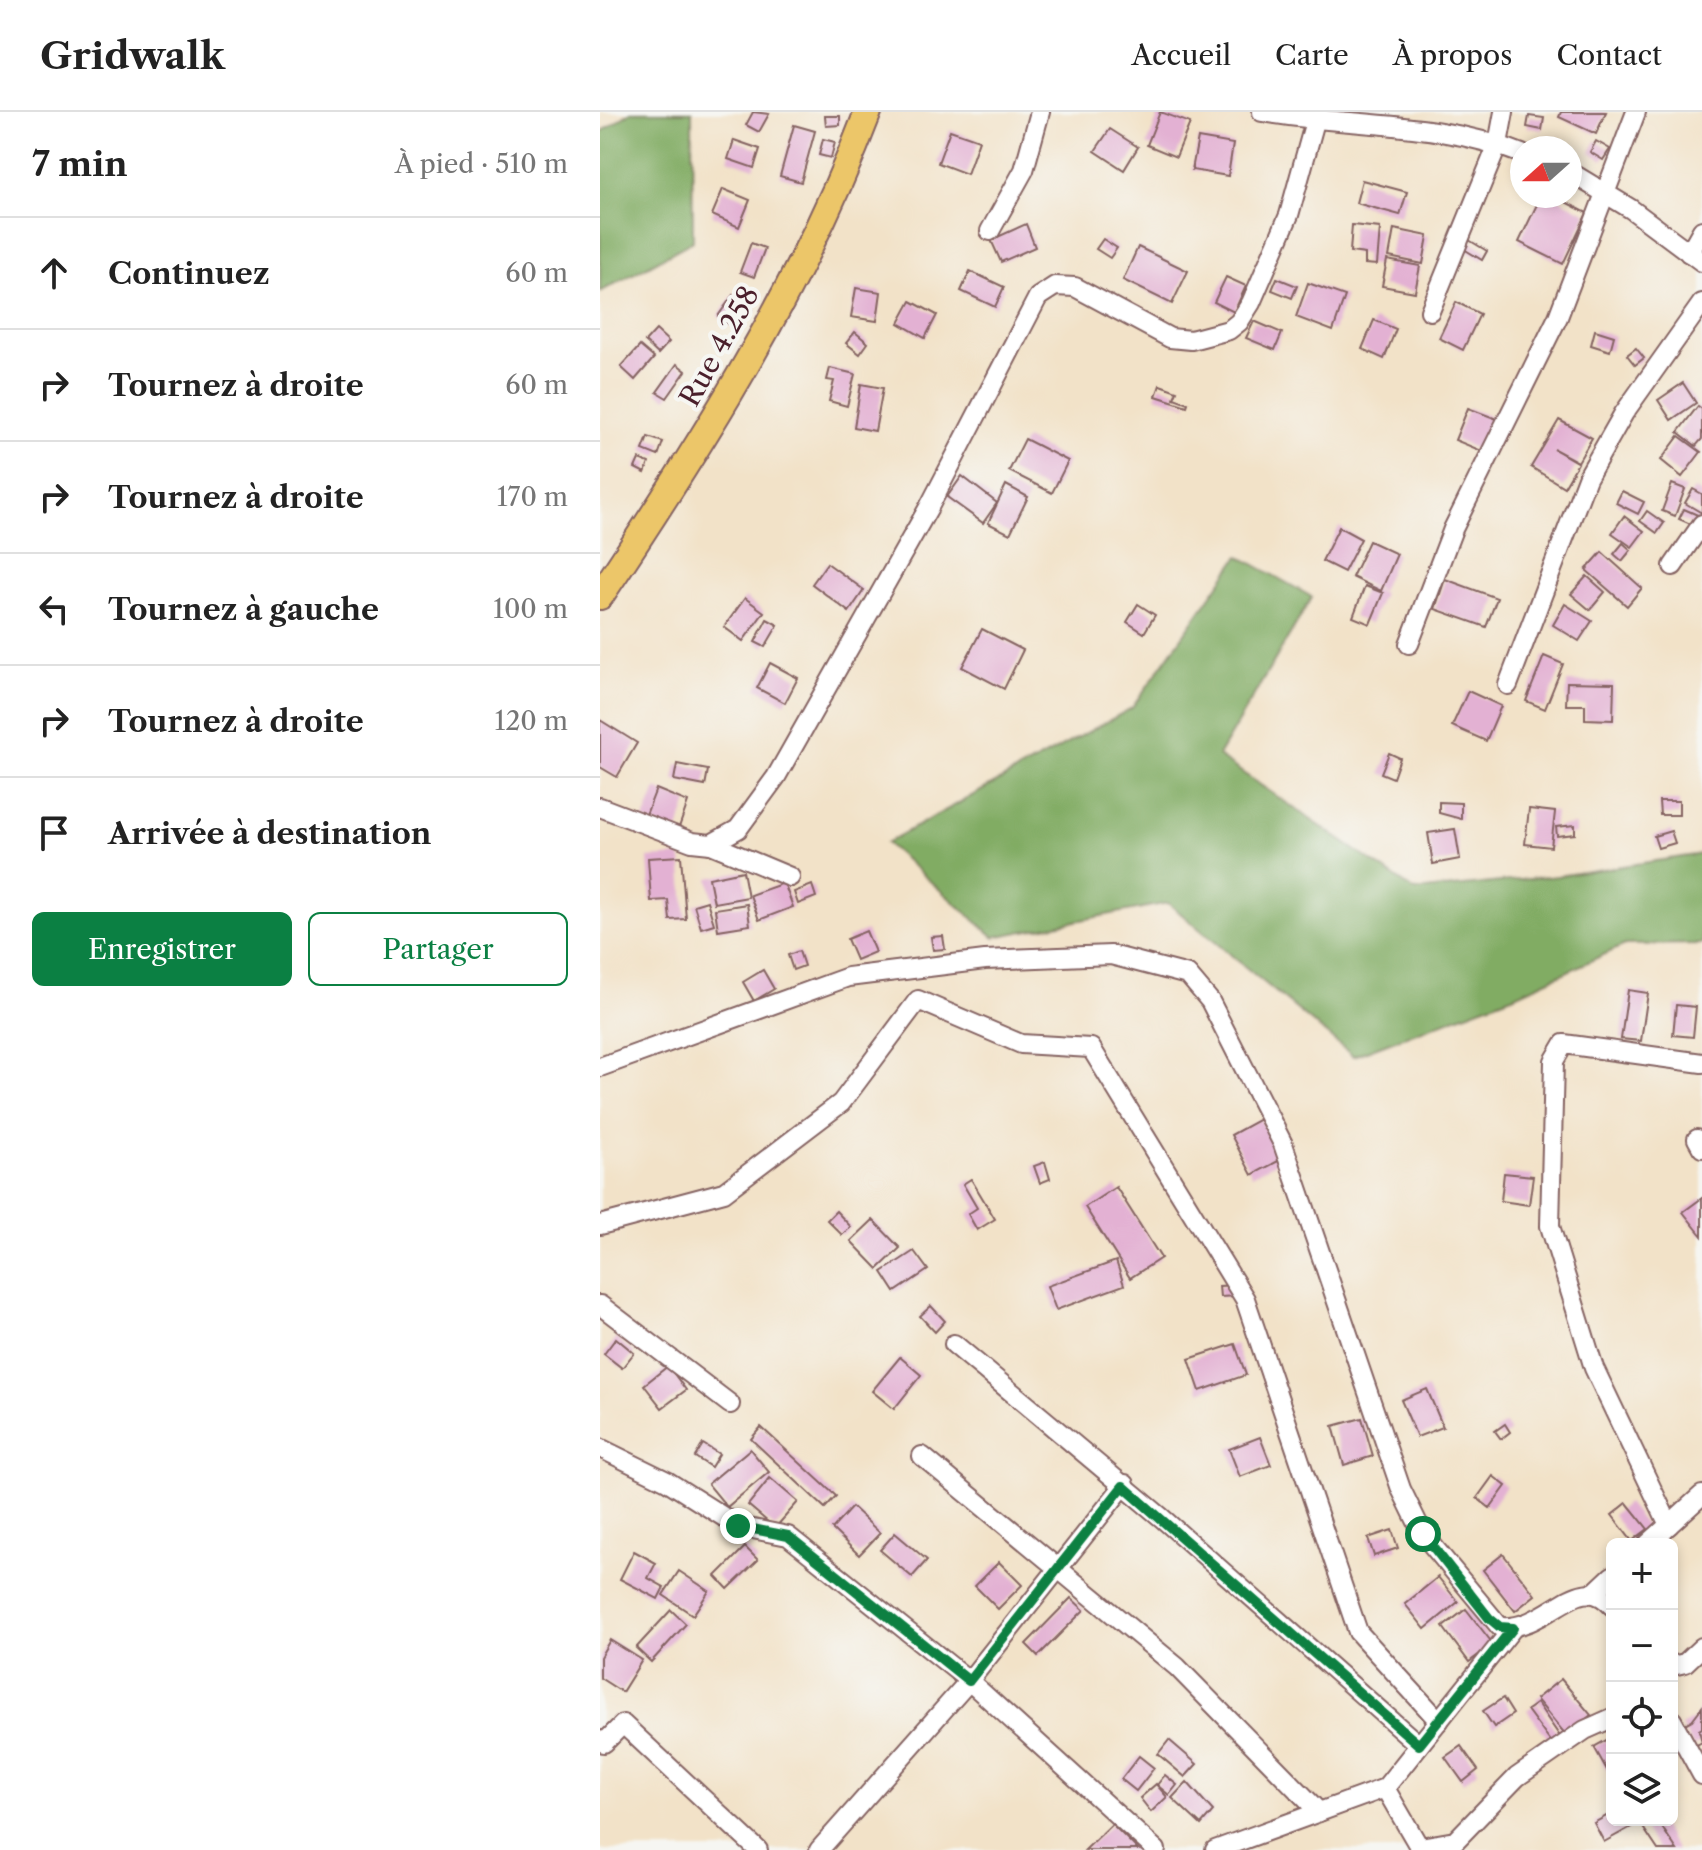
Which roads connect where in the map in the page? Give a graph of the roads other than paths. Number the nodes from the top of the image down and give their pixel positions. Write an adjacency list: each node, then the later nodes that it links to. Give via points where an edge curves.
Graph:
1 (868, 112): 18 (highway, Rue 4.258, via 757,349 698,450)
2 (1040, 112): 12 (street, via 1024,170)
3 (1262, 112): 6 (street)
4 (1504, 112): 7 (street)
5 (1636, 112): 10 (street)
6 (1315, 121): 7 (street, via 1407,126); 22 (street, via 1289,215 1251,303 1229,330 1191,340 1170,338 1075,287 1055,286 1038,297 929,507 776,777 738,829)
7 (1498, 144): 8 (street); 15 (street)
8 (1510, 149)
9 (1582, 179): 10 (street)
10 (1607, 194): 13 (street); 19 (street, via 1558,317 1453,529)
11 (1702, 230): 13 (street)
12 (990, 231)
13 (1696, 258)
14 (1702, 303): 20 (street, via 1624,413 1587,478)
15 (1430, 311)
16 (1702, 524): 17 (street)
17 (1673, 566)
18 (600, 596)
19 (1409, 644)
20 (1508, 685)
21 (600, 807): 22 (street, via 692,842)
22 (711, 844): 23 (street)
23 (790, 877)
24 (1702, 1063): 34 (street, via 1564,1044 1554,1061 1550,1226 1594,1368)
25 (600, 1067): 40 (street, via 848,977 985,960 1111,955 1188,975 1210,1001 1283,1144 1409,1508 1428,1542 1489,1618 1500,1627)
26 (600, 1225): 44 (street, via 724,1192 841,1103 918,1000 1021,1044 1091,1048 1245,1299 1358,1632)
27 (600, 1305): 29 (street)
28 (954, 1344): 32 (street)
29 (730, 1404)
30 (600, 1448): 43 (street, via 667,1481 738,1526 788,1536)
31 (922, 1456): 36 (street)
32 (1124, 1485): 36 (street); 48 (street)
33 (1702, 1495): 34 (street)
34 (1669, 1525): 35 (street)
35 (1655, 1538)
36 (1058, 1570): 43 (street); 51 (street, via 1177,1667)
37 (1606, 1582): 38 (street)
38 (1595, 1592): 39 (street); 40 (street, via 1582,1592 1535,1622)
39 (1606, 1601)
40 (1513, 1628): 44 (street)
41 (1702, 1647): 42 (street)
42 (1678, 1665)
43 (969, 1681): 54 (street); 55 (street)
44 (1439, 1721): 48 (street)
45 (1606, 1721): 52 (street, via 1517,1777 1455,1841)
46 (1678, 1731): 49 (street)
47 (600, 1740): 53 (street, via 604,1743 623,1724)
48 (1419, 1745): 50 (street)
49 (1702, 1775)
50 (1385, 1788): 51 (street); 52 (street)
51 (1319, 1812): 56 (street)
52 (1421, 1848)
53 (758, 1850)
54 (819, 1850)
55 (1156, 1850)
56 (1215, 1850)

